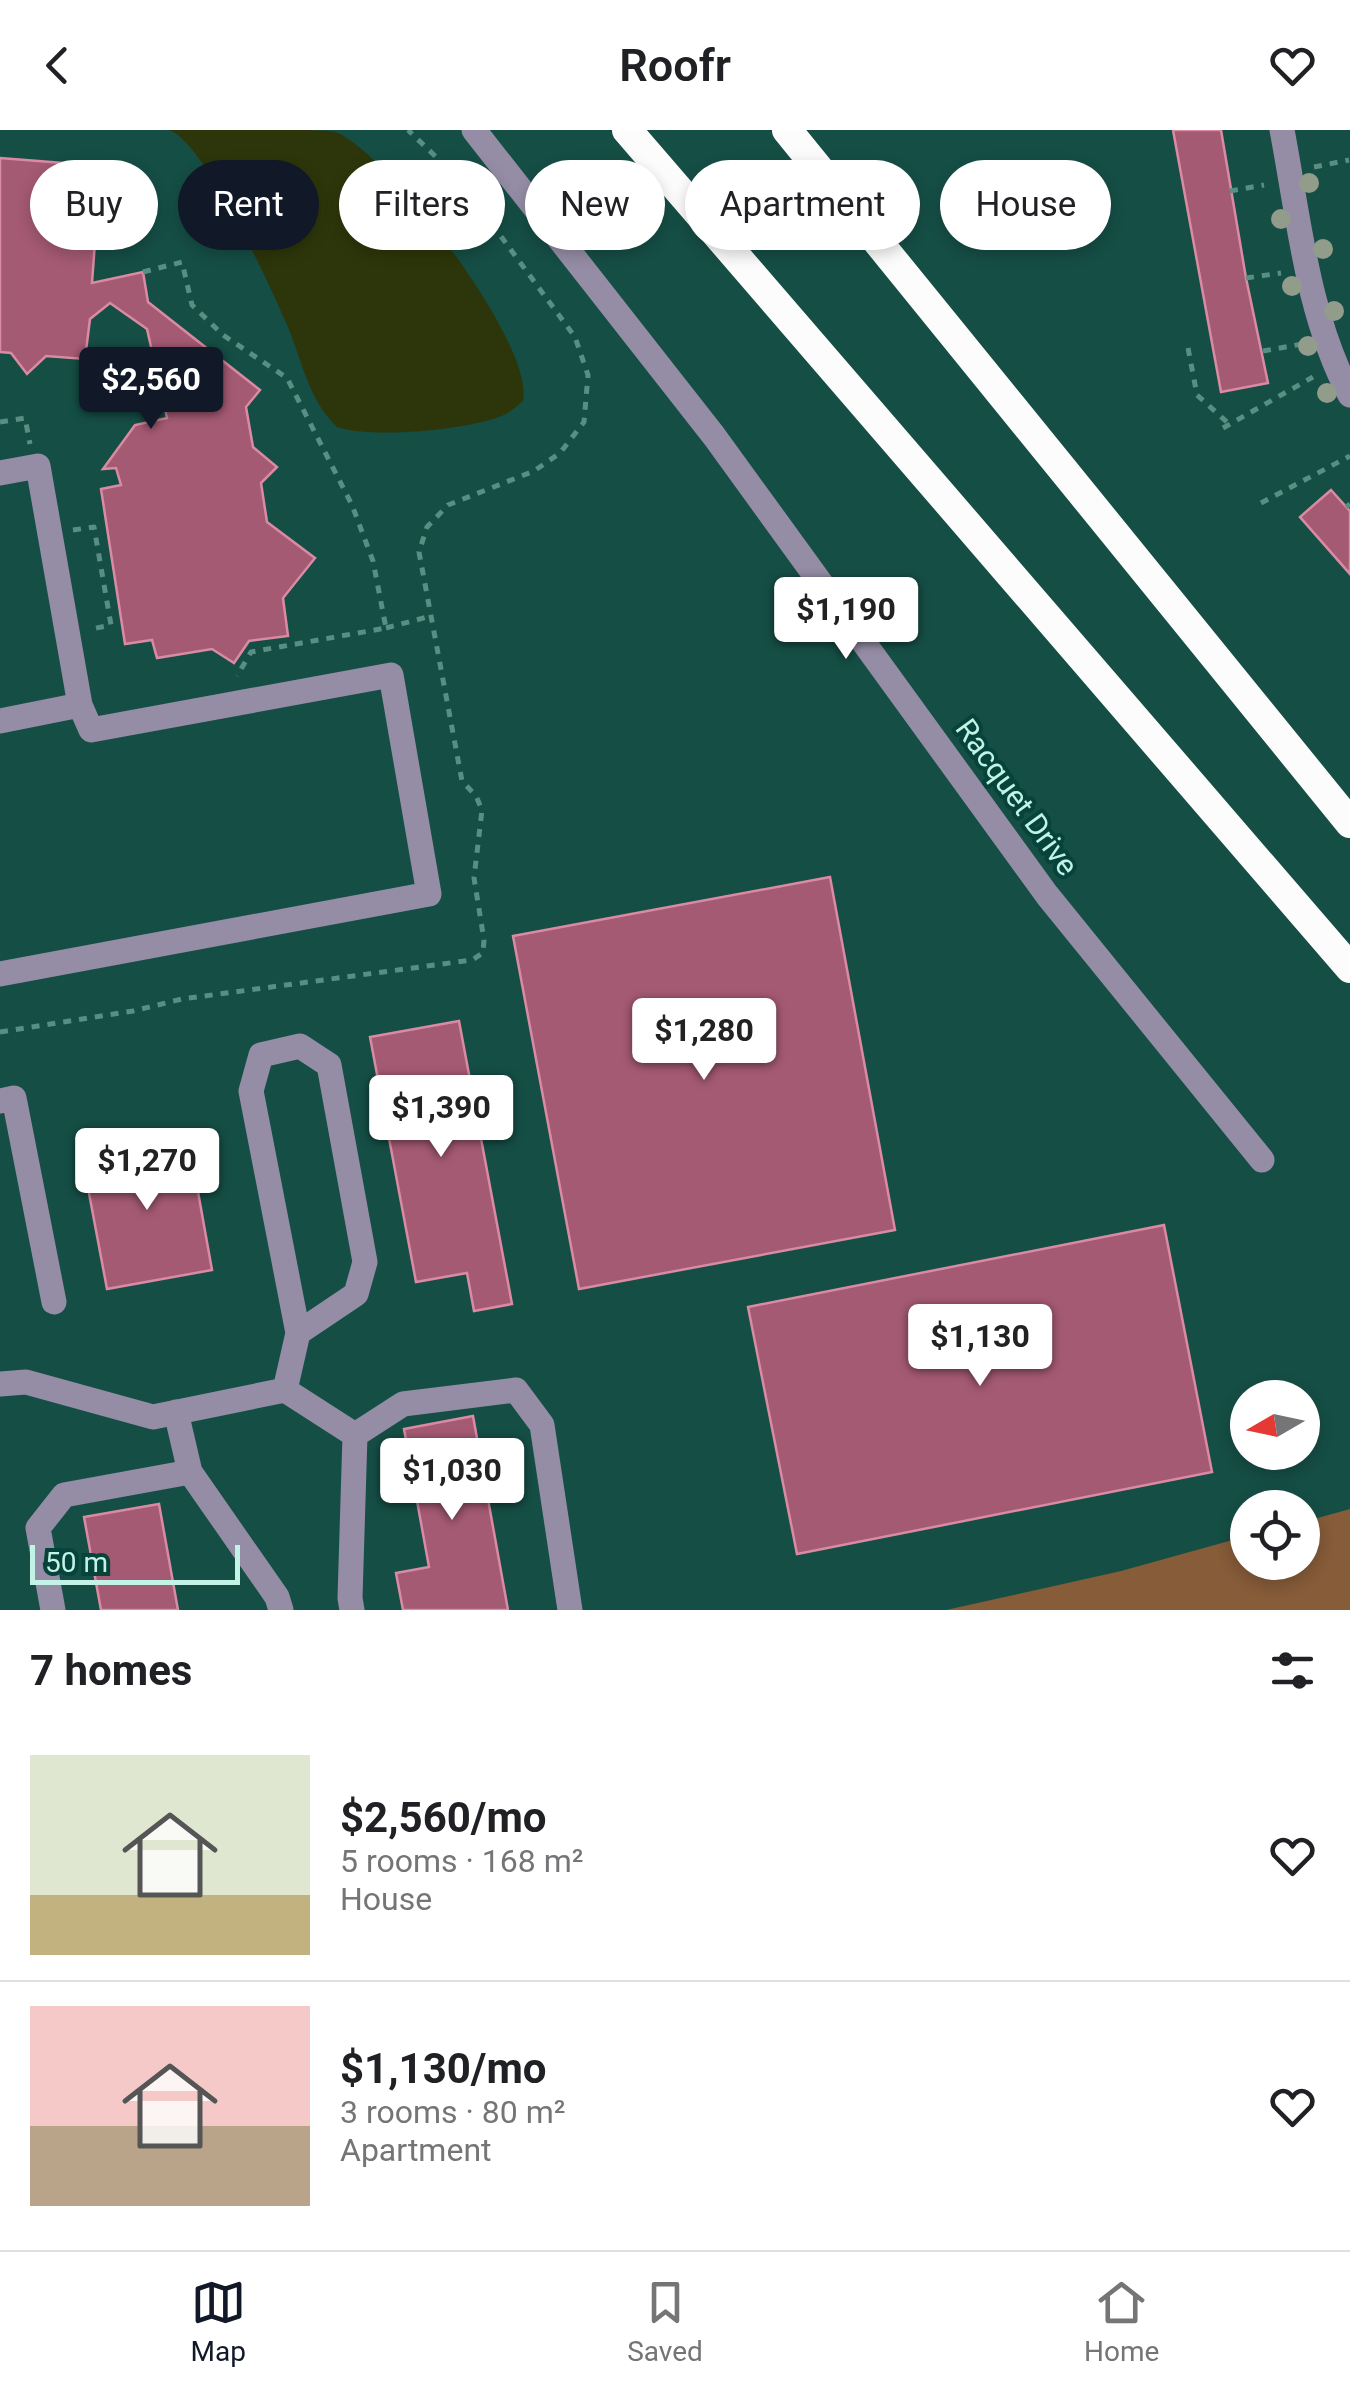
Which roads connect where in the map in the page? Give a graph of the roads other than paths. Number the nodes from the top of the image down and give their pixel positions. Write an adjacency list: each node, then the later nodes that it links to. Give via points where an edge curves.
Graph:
1 (474, 130): 13 (street, Racquet Drive, via 714,436 1047,895)
2 (628, 130): 10 (highway)
3 (787, 130): 9 (highway)
4 (1282, 130): 5 (street, via 1318,318)
5 (1350, 395)
6 (0, 473): 7 (street, via 38,466)
7 (80, 705): 8 (street); 11 (street, via 91,730 390,676 428,894)
8 (0, 721)
9 (1350, 823)
10 (1350, 968)
11 (0, 974)
12 (0, 1100): 14 (street, via 14,1098)
13 (1262, 1160)
14 (54, 1302)
15 (298, 1333): 15 (street, via 251,1092 261,1055 300,1046 328,1066 365,1262 356,1294); 17 (street)
16 (0, 1384): 18 (street, via 26,1382 153,1416)
17 (285, 1390): 18 (street); 19 (street)
18 (176, 1412): 20 (street)
19 (355, 1436): 23 (street); 24 (street, via 403,1404 516,1390 542,1425)
20 (190, 1472): 21 (street, via 64,1495 38,1528); 22 (street)
21 (53, 1610)
22 (281, 1610)
23 (352, 1610)
24 (570, 1610)

